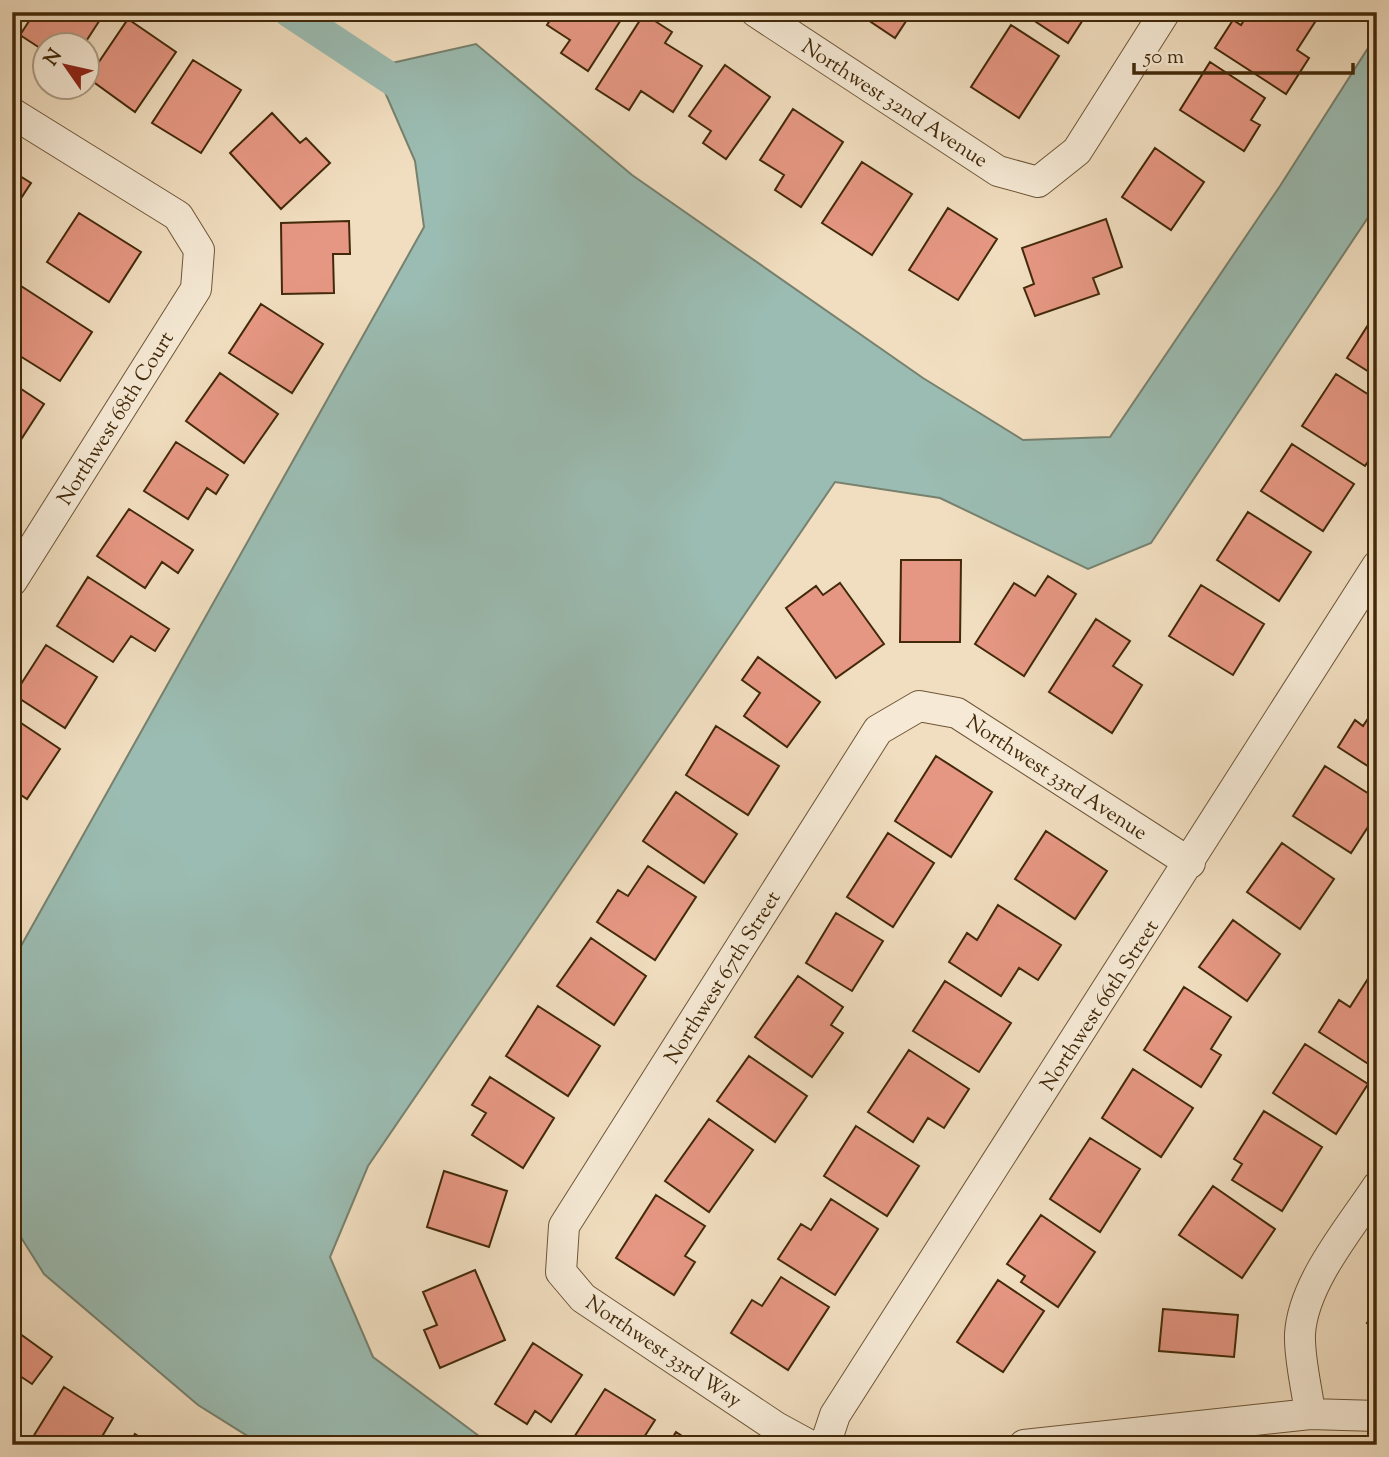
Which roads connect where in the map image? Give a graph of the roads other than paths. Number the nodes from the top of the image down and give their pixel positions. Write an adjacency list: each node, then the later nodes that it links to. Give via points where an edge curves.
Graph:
1 (1165, 12): 2 (street, Northwest 32nd Avenue, via 1077,151 1038,182 998,171)
2 (763, 14)
3 (12, 113): 5 (street, Northwest 68th Court, via 177,216 199,250 196,289)
4 (1377, 566): 7 (street, Northwest 66th Street)
5 (12, 581)
6 (919, 706): 7 (street, Northwest 33rd Avenue, via 957,713); 9 (street, Northwest 67th Street, via 878,730 564,1226)
7 (1190, 863): 13 (street, Northwest 66th Street, via 835,1415)
8 (1377, 1187): 10 (street, via 1315,1283 1303,1310 1300,1336)
9 (561, 1272): 12 (street, Northwest 33rd Way, via 583,1298)
10 (1310, 1414): 11 (street); 14 (street)
11 (1377, 1416)
12 (808, 1445)
13 (825, 1445)
14 (1024, 1445)

